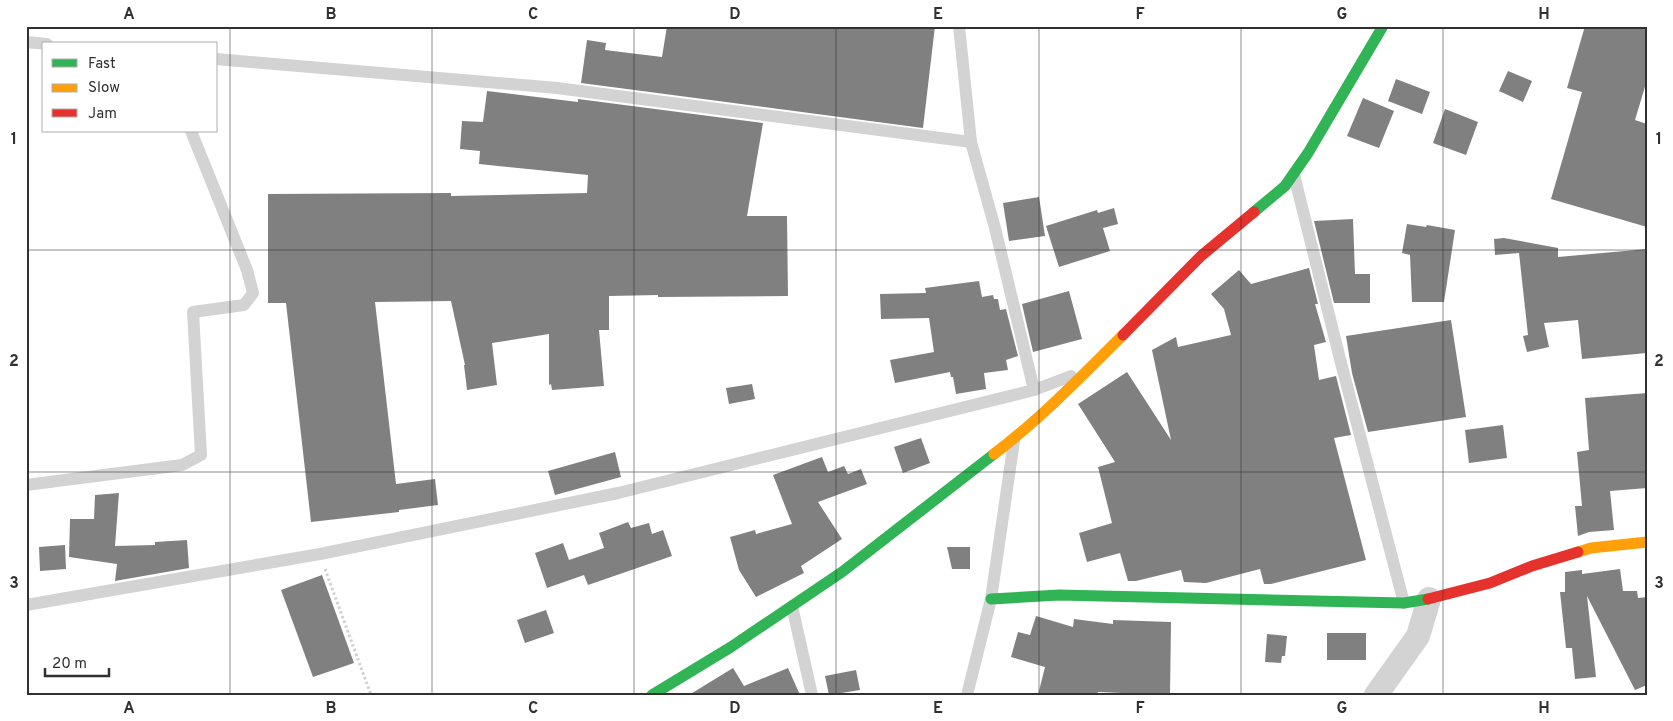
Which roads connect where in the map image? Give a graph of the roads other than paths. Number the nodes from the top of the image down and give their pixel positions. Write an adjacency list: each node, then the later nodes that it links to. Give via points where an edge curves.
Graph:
1 (959, 26): 7 (lane)
2 (1382, 26): 8 (street)
3 (26, 42): 4 (lane)
4 (42, 44)
5 (218, 59): 7 (lane, via 557,88)
6 (191, 132): 12 (lane, via 247,270 253,293 244,305 193,312 201,455 182,465)
7 (971, 142): 10 (lane, via 996,228)
8 (1294, 173): 9 (street, via 1284,186 1201,256); 16 (lane)
9 (1088, 369): 10 (lane); 11 (street)
10 (1034, 390): 17 (lane, via 618,493 320,554)
11 (1014, 439): 14 (lane); 18 (street, via 842,572)
12 (26, 485)
13 (1647, 542): 15 (street, via 1590,548 1490,583)
14 (991, 599): 16 (street, via 1059,596); 23 (lane)
15 (1429, 599): 16 (street); 24 (street, via 1418,636)
16 (1404, 603)
17 (26, 606)
18 (792, 606): 19 (street); 22 (lane)
19 (678, 679): 20 (street); 21 (lane)
20 (652, 695)
21 (682, 695)
22 (812, 695)
23 (967, 695)
24 (1376, 695)

